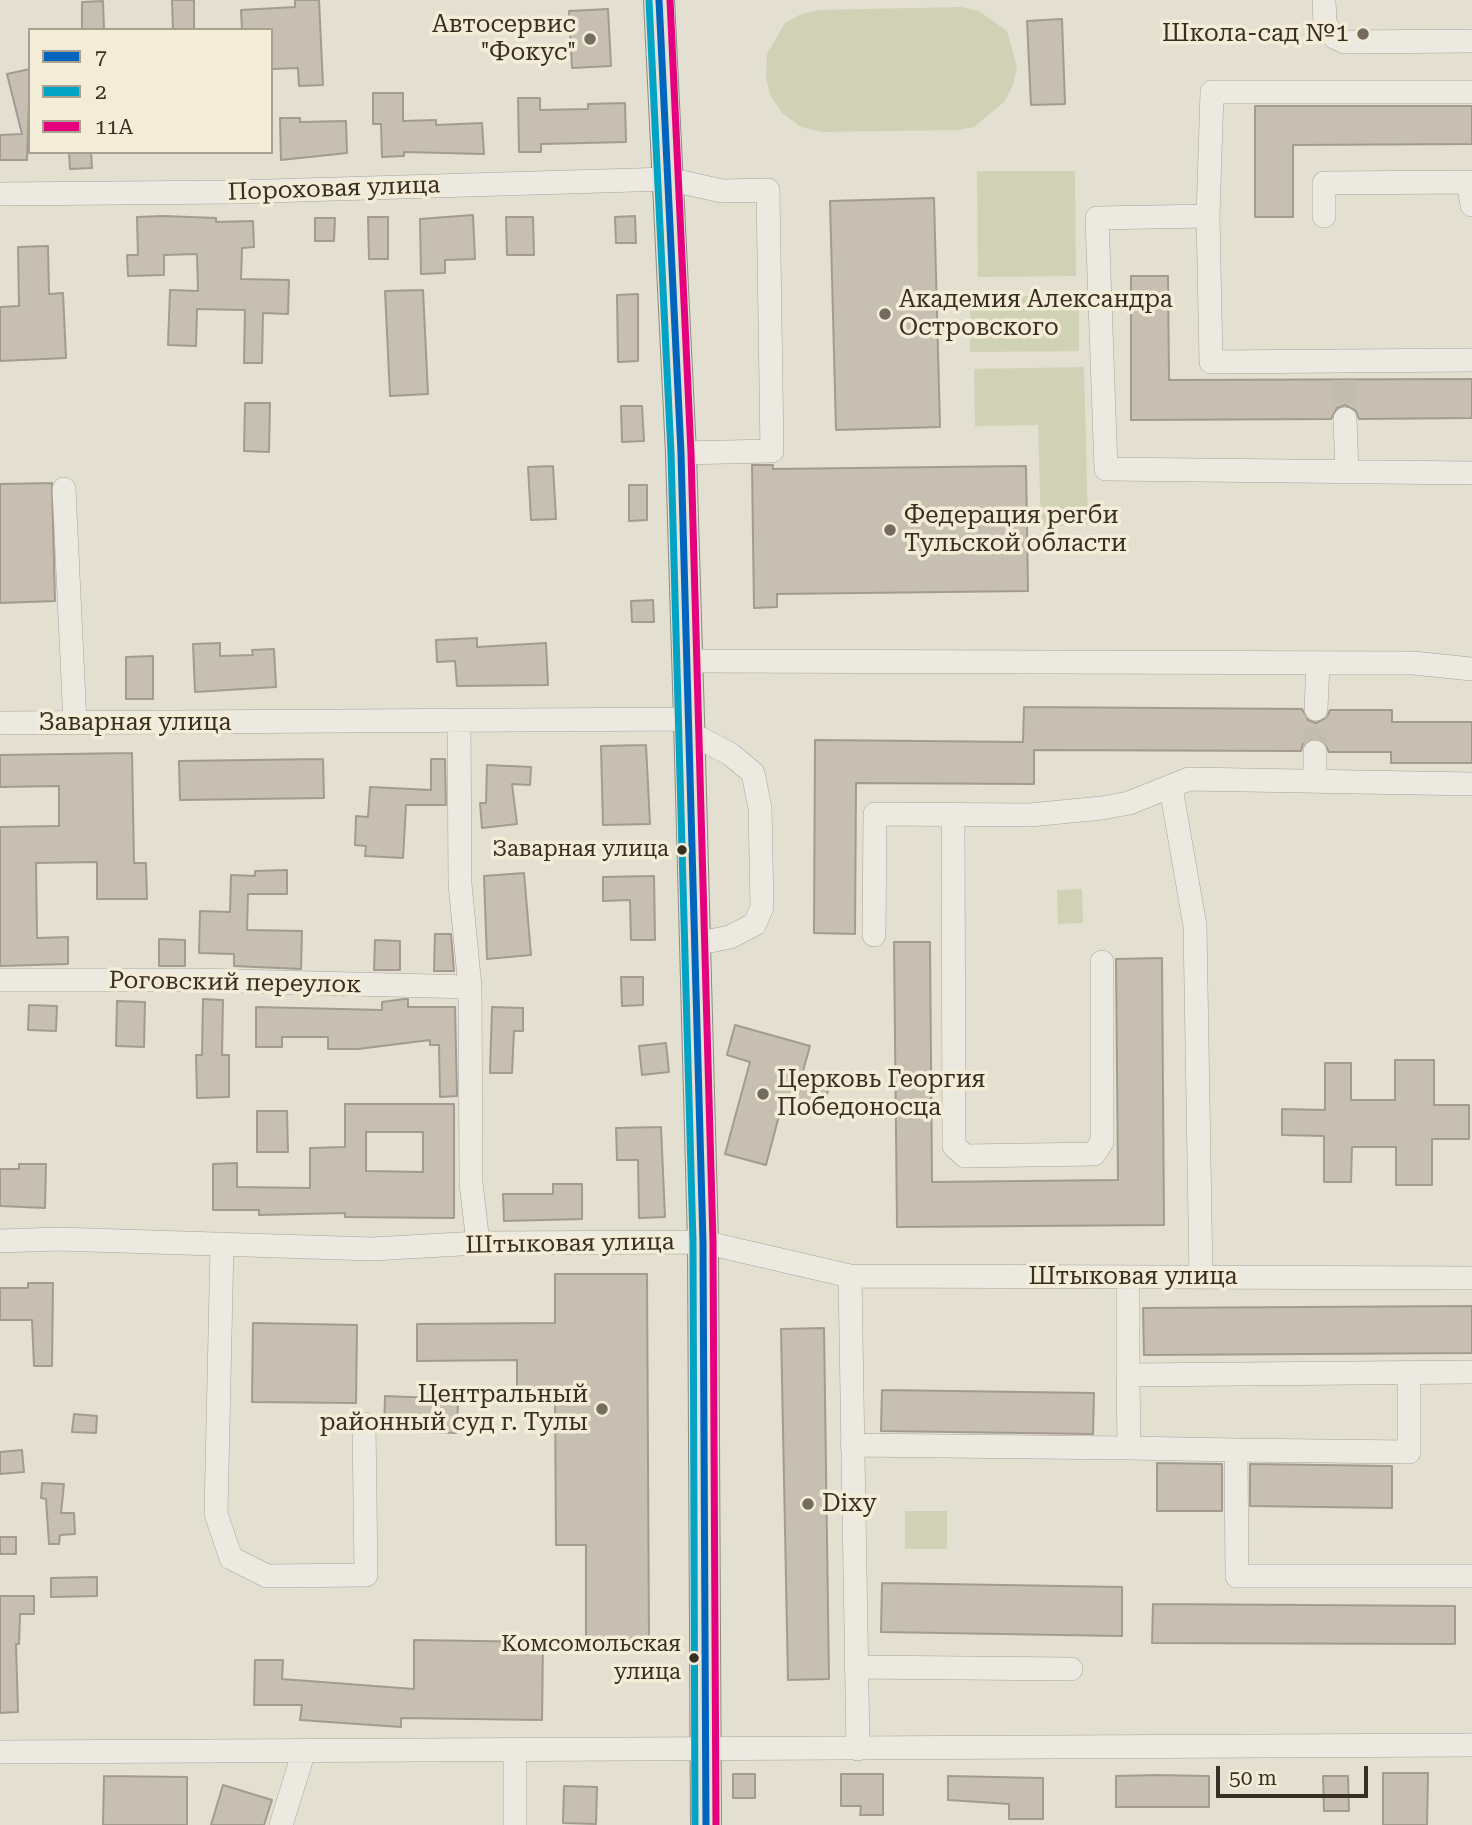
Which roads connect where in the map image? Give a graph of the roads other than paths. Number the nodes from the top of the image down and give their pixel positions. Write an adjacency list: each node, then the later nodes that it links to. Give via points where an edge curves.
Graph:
1 (659, 0): 5 (main road)
2 (1324, 0): 3 (street, via 1325,23 1334,37 1345,42)
3 (1472, 41)
4 (1472, 92): 8 (street, via 1212,92)
5 (668, 179): 6 (street, Пороховая улица); 12 (main road); 12 (street, Пороховая улица, via 722,191 768,190 772,451)
6 (0, 194)
7 (1472, 205): 9 (street, via 1468,182 1324,183)
8 (1208, 216): 10 (street, via 1211,362 1343,370); 13 (street, via 1097,218 1106,469)
9 (1324, 216)
10 (1472, 360)
11 (1345, 419): 13 (street)
12 (681, 453): 16 (main road)
13 (1347, 472): 14 (street)
14 (1472, 473)
15 (64, 489): 22 (street)
16 (688, 662): 17 (street); 23 (main road)
17 (1318, 663): 18 (street, via 1413,663); 19 (street)
18 (1472, 669)
19 (1315, 709)
20 (459, 721): 22 (street, Заварная улица); 23 (street, Заварная улица); 33 (street, via 460,884)
21 (0, 723): 22 (street, Заварная улица)
22 (75, 723)
23 (690, 726): 30 (main road); 30 (street, via 753,773 760,808 762,906 755,924 730,937)
24 (1315, 751): 25 (street)
25 (1315, 780): 26 (street); 27 (street, via 1189,779)
26 (1472, 784)
27 (1171, 788): 28 (street, via 1102,808 1030,815); 40 (street, via 1195,926)
28 (953, 815): 29 (street, via 875,814); 31 (street, via 954,1146 965,1156 1094,1154 1102,1142)
29 (874, 935)
30 (695, 944): 35 (main road)
31 (1102, 962)
32 (0, 981): 33 (street, Роговский переулок, via 197,980)
33 (470, 987): 36 (street, via 471,1183)
34 (0, 1241): 37 (street, Штыковая улица)
35 (703, 1242): 36 (street, Штыковая улица); 38 (street, Штыковая улица); 54 (main road)
36 (478, 1243): 37 (street, Штыковая улица, via 372,1249)
37 (222, 1244): 45 (street, via 216,1514 231,1558 267,1576 366,1575)
38 (850, 1276): 39 (street, Штыковая улица); 46 (street)
39 (1128, 1276): 40 (street, Штыковая улица); 44 (street)
40 (1201, 1277): 41 (street, Штыковая улица)
41 (1472, 1278)
42 (1409, 1373): 43 (street); 44 (street); 48 (street, via 1409,1452)
43 (1472, 1373)
44 (1128, 1375): 47 (street)
45 (363, 1424)
46 (852, 1445): 47 (street); 50 (street)
47 (1129, 1448): 48 (street)
48 (1236, 1450): 49 (street, via 1237,1576)
49 (1472, 1576)
50 (856, 1667): 51 (street); 53 (street)
51 (1071, 1669)
52 (1472, 1745): 53 (street)
53 (858, 1749): 54 (street)
54 (706, 1750): 56 (street); 60 (main road)
55 (304, 1751): 56 (street); 57 (street); 58 (street)
56 (515, 1751): 59 (street)
57 (0, 1752)
58 (281, 1825)
59 (515, 1825)
60 (706, 1825)

